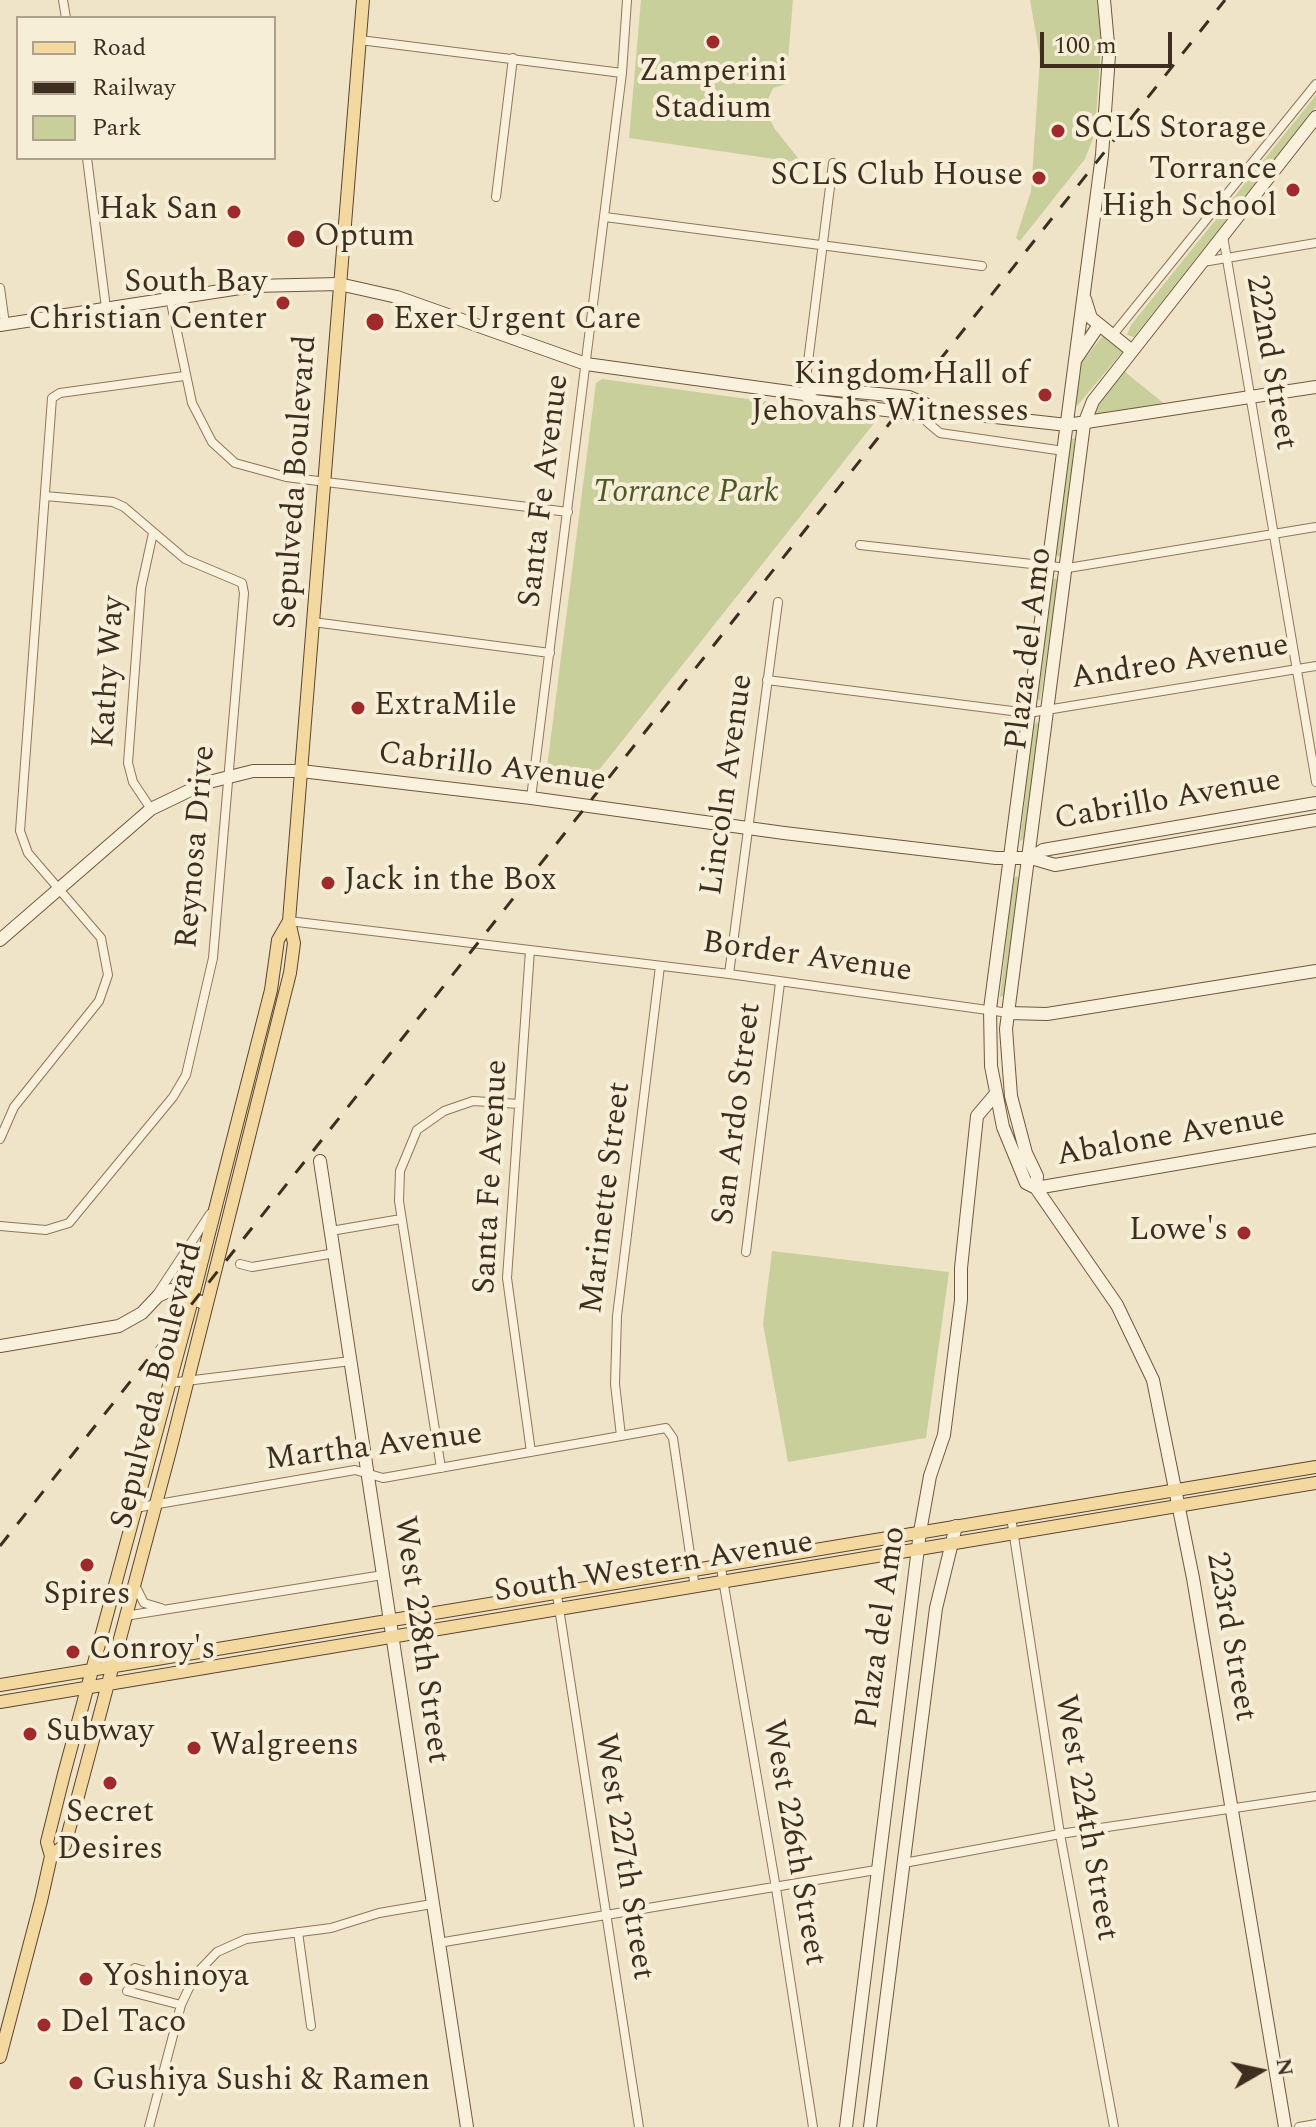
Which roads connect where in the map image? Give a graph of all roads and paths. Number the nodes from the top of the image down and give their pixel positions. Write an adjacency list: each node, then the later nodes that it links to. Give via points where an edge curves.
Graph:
1 (363, 0): 4 (main road, Sepulveda Boulevard)
2 (627, 0): 6 (street, Santa Fe Avenue)
3 (1104, 0): 19 (street, Plaza del Amo, via 1108,75)
4 (360, 40): 5 (street); 20 (main road, Sepulveda Boulevard)
5 (513, 58): 6 (street); 11 (street)
6 (622, 73): 12 (street, Santa Fe Avenue)
7 (1316, 84): 26 (street)
8 (1316, 117): 13 (street, Plaza del Amo)
9 (87, 160): 23 (street)
10 (833, 163): 15 (street)
11 (496, 197)
12 (605, 217): 15 (street); 29 (street, Santa Fe Avenue)
13 (1223, 236): 16 (street, 222nd Street); 17 (street, Plaza del Amo)
14 (1316, 243): 16 (street)
15 (822, 246): 18 (street); 32 (street)
16 (1226, 257): 17 (street); 33 (street, 222nd Street)
17 (1202, 262): 27 (street, Plaza del Amo)
18 (982, 266)
19 (1084, 280): 25 (street, via 1087,311); 28 (street, Plaza del Amo)
20 (339, 284): 22 (street, via 269,284); 29 (street, via 397,297); 39 (main road, Sepulveda Boulevard)
21 (0, 288): 24 (street)
22 (170, 298): 23 (street); 30 (street)
23 (106, 308): 24 (street)
24 (2, 324)
25 (1099, 325): 26 (street); 28 (street)
26 (1112, 336): 27 (street)
27 (1132, 351): 36 (street, Plaza del Amo, via 1093,401)
28 (1074, 361): 37 (street, Plaza del Amo)
29 (586, 364): 32 (street); 41 (street, Santa Fe Avenue)
30 (184, 376): 39 (street, via 203,428 222,454 265,474); 40 (street, via 55,395)
31 (1316, 387): 33 (street)
32 (804, 394): 34 (street, via 816,388 909,397); 35 (street, via 814,401)
33 (1250, 399): 36 (street); 44 (street, 222nd Street)
34 (941, 411): 35 (street); 37 (street)
35 (927, 415): 38 (street, via 927,422 940,433)
36 (1084, 424): 37 (street); 46 (street, Plaza del Amo)
37 (1067, 425): 38 (street, Plaza del Amo)
38 (1064, 451): 47 (street, Plaza del Amo)
39 (325, 480): 41 (street); 49 (main road, Sepulveda Boulevard)
40 (45, 496): 43 (street, Reynosa Drive, via 113,502); 66 (street, via 20,831 28,853)
41 (568, 512): 50 (street, Santa Fe Avenue)
42 (1316, 527): 44 (street)
43 (153, 533): 57 (street, Reynosa Drive, via 185,559 242,583); 61 (street, Kathy Way, via 141,588 128,763 133,782)
44 (1274, 534): 46 (street); 52 (street, 222nd Street)
45 (860, 545): 47 (street)
46 (1068, 568): 47 (street); 54 (street, Plaza del Amo)
47 (1049, 569): 55 (street, Plaza del Amo)
48 (778, 602): 53 (street, Lincoln Avenue)
49 (313, 622): 50 (street); 56 (main road, Sepulveda Boulevard)
50 (550, 653): 59 (street, Santa Fe Avenue)
51 (1316, 666): 52 (street, Andreo Avenue)
52 (1298, 668): 54 (street, Andreo Avenue); 58 (street, 222nd Street)
53 (767, 680): 55 (street, Andreo Avenue); 63 (street, Lincoln Avenue)
54 (1049, 710): 55 (street, Andreo Avenue); 64 (street, Plaza del Amo)
55 (1028, 713): 65 (street, Plaza del Amo)
56 (301, 771): 57 (street, Cabrillo Avenue); 59 (street, Cabrillo Avenue); 67 (main road, Sepulveda Boulevard)
57 (228, 775): 61 (street, Cabrillo Avenue); 88 (street, Reynosa Drive, via 213,958 181,1087 69,1223 46,1230)
58 (1316, 782)
59 (531, 798): 63 (street, Cabrillo Avenue)
60 (1316, 803): 64 (street, Cabrillo Avenue, via 1043,850)
61 (151, 809): 66 (street, Cabrillo Avenue)
62 (1316, 820): 64 (street, Cabrillo Avenue, via 1055,865)
63 (747, 828): 65 (street, Cabrillo Avenue); 72 (street, Lincoln Avenue)
64 (1031, 858): 65 (street, Cabrillo Avenue); 75 (street, Plaza del Amo)
65 (1011, 859): 74 (street, Plaza del Amo)
66 (59, 889): 68 (street, Cabrillo Avenue); 81 (street, via 101,938 108,963 105,988 14,1107)
67 (289, 921): 69 (street, Border Avenue); 76 (main road, Sepulveda Boulevard, via 278,940); 77 (main road, Sepulveda Boulevard, via 294,943 290,973)
68 (0, 940)
69 (530, 950): 70 (street, Border Avenue); 79 (street, Santa Fe Avenue)
70 (660, 966): 72 (street, Border Avenue); 100 (street, Marinette Street, via 617,1316 615,1384)
71 (1316, 971): 75 (street, Border Avenue, via 1047,1014)
72 (729, 974): 73 (street, Border Avenue)
73 (780, 983): 74 (street, Border Avenue); 90 (street, San Ardo Street)
74 (990, 1009): 75 (street, Border Avenue); 78 (street, Plaza del Amo)
75 (1009, 1013): 85 (street, Plaza del Amo, via 1009,1081)
76 (250, 1072): 77 (main road); 86 (main road, Sepulveda Boulevard)
77 (266, 1077): 95 (main road, Sepulveda Boulevard)
78 (994, 1096): 80 (street, Plaza del Amo); 82 (street, Plaza del Amo, via 977,1116)
79 (519, 1104): 87 (street, via 457,1104 417,1130 400,1171); 101 (street, Santa Fe Avenue, via 507,1278)
80 (1003, 1127): 82 (street, via 984,1130); 85 (street, Plaza del Amo, via 1026,1183)
81 (0, 1139)
82 (977, 1139): 112 (street, Plaza del Amo, via 944,1435)
83 (1316, 1140): 85 (street, Abalone Avenue)
84 (320, 1161): 89 (street, West 228th Street)
85 (1036, 1188): 106 (street, 223rd Street, via 1117,1305 1145,1358 1162,1409)
86 (213, 1210): 93 (main road, Sepulveda Boulevard); 94 (street)
87 (401, 1219): 89 (street); 103 (street)
88 (0, 1226)
89 (331, 1231): 91 (street, West 228th Street)
90 (746, 1252)
91 (335, 1253): 92 (street, via 252,1267); 97 (street, West 228th Street)
92 (240, 1264)
93 (192, 1300): 94 (street, via 171,1290); 95 (street); 98 (main road, Sepulveda Boulevard)
94 (151, 1303): 96 (street, via 119,1326)
95 (206, 1304): 99 (main road, Sepulveda Boulevard)
96 (0, 1346)
97 (351, 1361): 99 (street); 104 (street, West 228th Street)
98 (169, 1383): 99 (street); 109 (main road, Sepulveda Boulevard)
99 (187, 1383): 107 (main road, Sepulveda Boulevard)
100 (621, 1436): 101 (street, Martha Avenue); 117 (street, Martha Avenue, via 666,1428 673,1438)
101 (531, 1452): 103 (street, Martha Avenue)
102 (1316, 1467): 106 (main road, South Western Avenue)
103 (441, 1468): 104 (street, Martha Avenue, via 383,1478)
104 (368, 1474): 107 (street, Martha Avenue, via 355,1470); 118 (street, West 228th Street)
105 (1316, 1483): 108 (main road, South Western Avenue)
106 (1176, 1489): 108 (street, 223rd Street); 110 (main road, South Western Avenue)
107 (155, 1505): 109 (street, Martha Avenue); 119 (main road, Sepulveda Boulevard)
108 (1179, 1507): 113 (main road, South Western Avenue); 137 (street, 223rd Street)
109 (135, 1508): 131 (main road, Sepulveda Boulevard)
110 (1011, 1517): 111 (main road, South Western Avenue); 113 (street, West 224th Street)
111 (956, 1526): 112 (main road, South Western Avenue); 114 (street, Plaza del Amo)
112 (920, 1532): 115 (street, Plaza del Amo); 116 (main road, South Western Avenue)
113 (1014, 1534): 114 (main road, South Western Avenue); 138 (street, West 224th Street)
114 (951, 1545): 115 (main road, South Western Avenue); 140 (street, Plaza del Amo, via 936,1608)
115 (917, 1551): 120 (main road, South Western Avenue); 141 (street, Plaza del Amo)
116 (721, 1568): 117 (main road, South Western Avenue); 120 (street, West 226th Street)
117 (693, 1572): 121 (street); 122 (main road, South Western Avenue)
118 (383, 1575): 123 (street); 126 (street, West 228th Street)
119 (134, 1583): 123 (street, via 144,1603); 125 (main road, Sepulveda Boulevard)
120 (723, 1583): 121 (main road, South Western Avenue); 142 (street, West 226th Street)
121 (695, 1588): 124 (main road, South Western Avenue)
122 (557, 1595): 124 (street, West 227th Street); 126 (main road, South Western Avenue)
123 (166, 1609): 125 (street)
124 (559, 1610): 128 (main road, South Western Avenue); 144 (street, West 227th Street)
125 (125, 1616): 130 (main road, Sepulveda Boulevard)
126 (391, 1621): 127 (main road, South Western Avenue); 128 (street, West 228th Street)
127 (338, 1630): 129 (main road, via 323,1641 295,1645); 130 (main road, South Western Avenue)
128 (393, 1638): 129 (main road, South Western Avenue); 143 (street, West 228th Street)
129 (292, 1655): 133 (main road, South Western Avenue)
130 (112, 1668): 131 (main road, South Western Avenue); 133 (main road, Sepulveda Boulevard)
131 (91, 1671): 132 (main road, South Western Avenue); 134 (main road, Sepulveda Boulevard)
132 (0, 1685)
133 (107, 1685): 134 (main road, South Western Avenue); 139 (main road, Sepulveda Boulevard, via 65,1845)
134 (86, 1689): 135 (main road, South Western Avenue); 139 (main road, Sepulveda Boulevard, via 47,1842)
135 (0, 1702)
136 (1316, 1796): 137 (street)
137 (1233, 1808): 138 (street); 161 (street, 223rd Street)
138 (1060, 1834): 140 (street); 160 (street, West 224th Street)
139 (51, 1856): 152 (main road, Sepulveda Boulevard)
140 (904, 1863): 159 (street, Plaza del Amo)
141 (876, 1870): 142 (street); 158 (street, Plaza del Amo)
142 (776, 1888): 144 (street); 157 (street, West 226th Street)
143 (432, 1904): 145 (street); 146 (street, West 228th Street)
144 (607, 1915): 146 (street); 156 (street, West 227th Street)
145 (298, 1932): 148 (street, via 229,1944); 151 (street)
146 (438, 1943): 155 (street, West 228th Street)
147 (135, 1968): 148 (street)
148 (190, 1984): 150 (street)
149 (127, 1991): 150 (street)
150 (181, 2005): 154 (street)
151 (311, 2026)
152 (0, 2057)
153 (1316, 2124): 162 (street)
154 (149, 2127)
155 (467, 2127)
156 (639, 2127)
157 (813, 2127)
158 (846, 2127)
159 (870, 2127)
160 (1114, 2127)
161 (1285, 2127)
162 (1299, 2127)

